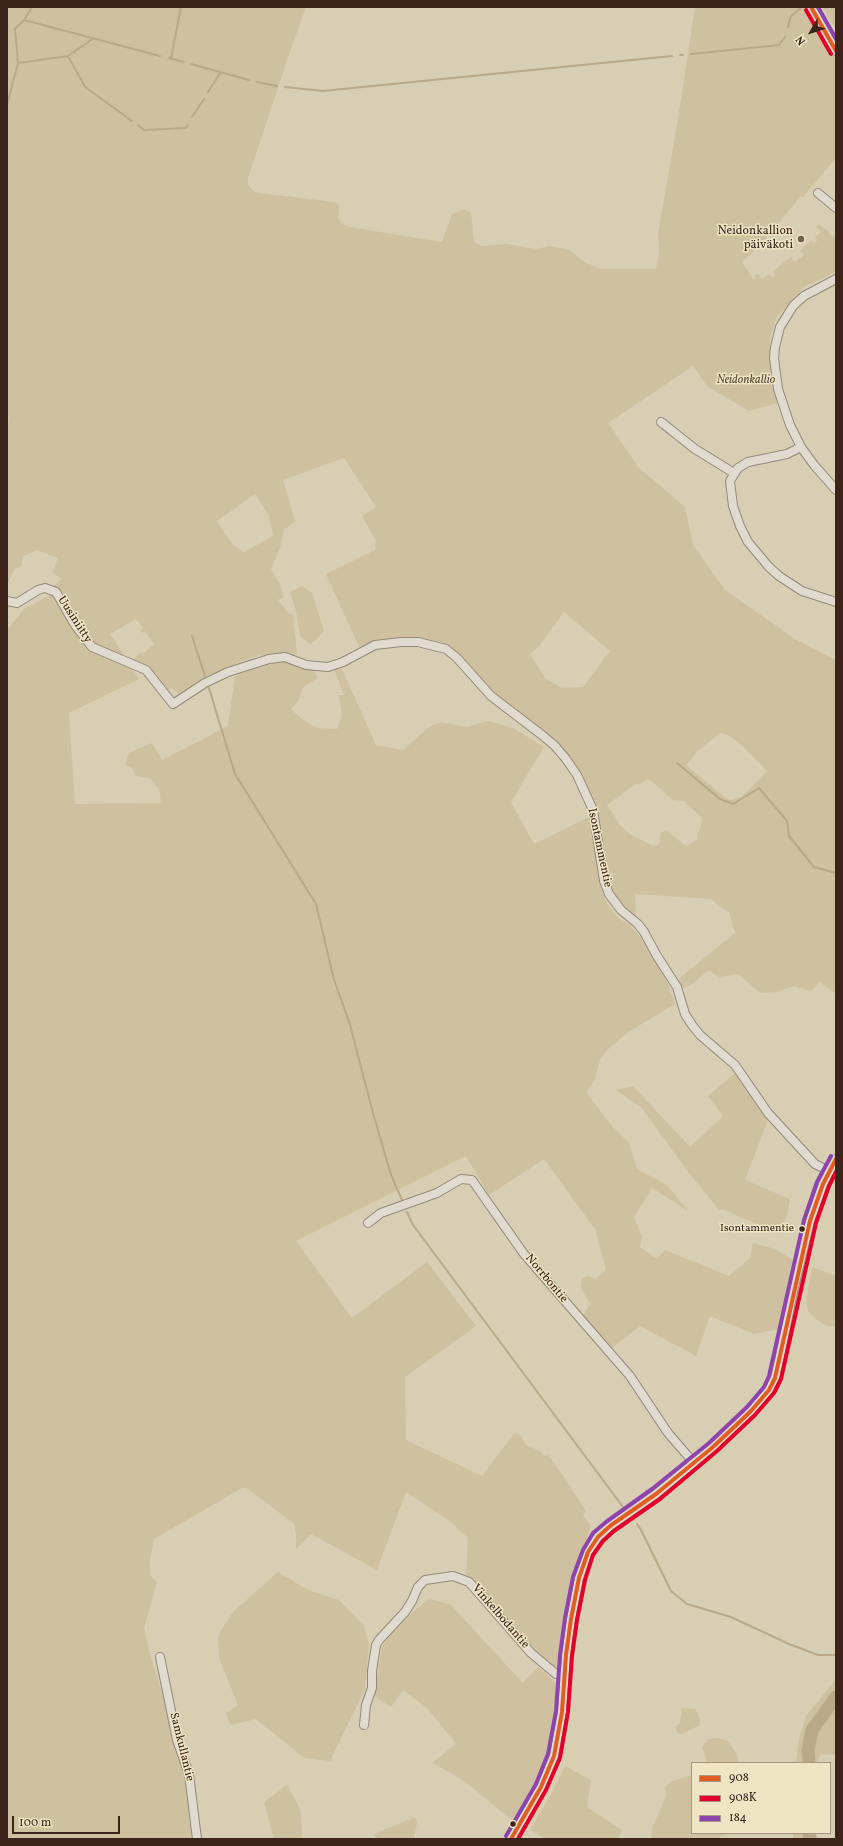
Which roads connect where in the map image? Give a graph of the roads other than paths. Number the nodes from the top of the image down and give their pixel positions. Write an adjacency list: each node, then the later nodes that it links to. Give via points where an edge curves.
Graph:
1 (811, 7): 2 (street)
2 (836, 51)
3 (818, 193): 4 (street)
4 (836, 208)
5 (836, 279): 7 (street, via 798,300 785,317 776,338 774,358 778,389 790,425)
6 (661, 422): 8 (street, via 695,449)
7 (801, 447): 8 (street, via 787,454 748,462); 9 (street, via 821,475)
8 (734, 473): 11 (street, via 730,481 733,506 740,526 758,555 791,584 817,597)
9 (836, 490)
10 (7, 601): 12 (street, Uusiniitty, via 17,603 45,588 56,592 75,625 92,647 146,670)
11 (836, 602)
12 (173, 704): 14 (street, Isontammentie, via 205,683 228,672 269,659 285,657 306,665 328,667 375,645 418,642 446,649 491,696 555,746 566,760 580,781 593,810 604,881 609,894 621,910 644,932 677,987 685,1014 692,1025 735,1065 768,1113 814,1164)
13 (836, 1159): 14 (street)
14 (829, 1171): 16 (street, via 810,1221 775,1378 761,1402)
15 (368, 1223): 16 (street, Norrbontie, via 381,1214 438,1193 461,1179 472,1180 525,1256 630,1376 668,1433)
16 (694, 1463): 18 (street, via 598,1536 588,1552 579,1578 570,1620)
17 (160, 1657): 20 (street, Samkullantie, via 177,1740 189,1774)
18 (564, 1676): 19 (street, Vinkelbodantie, via 556,1674 531,1653 470,1582 452,1576 426,1580 418,1587 405,1612 376,1645 372,1688 366,1705); 21 (street, via 562,1712 554,1756 541,1787)
19 (364, 1725)
20 (197, 1839)
21 (511, 1839)

